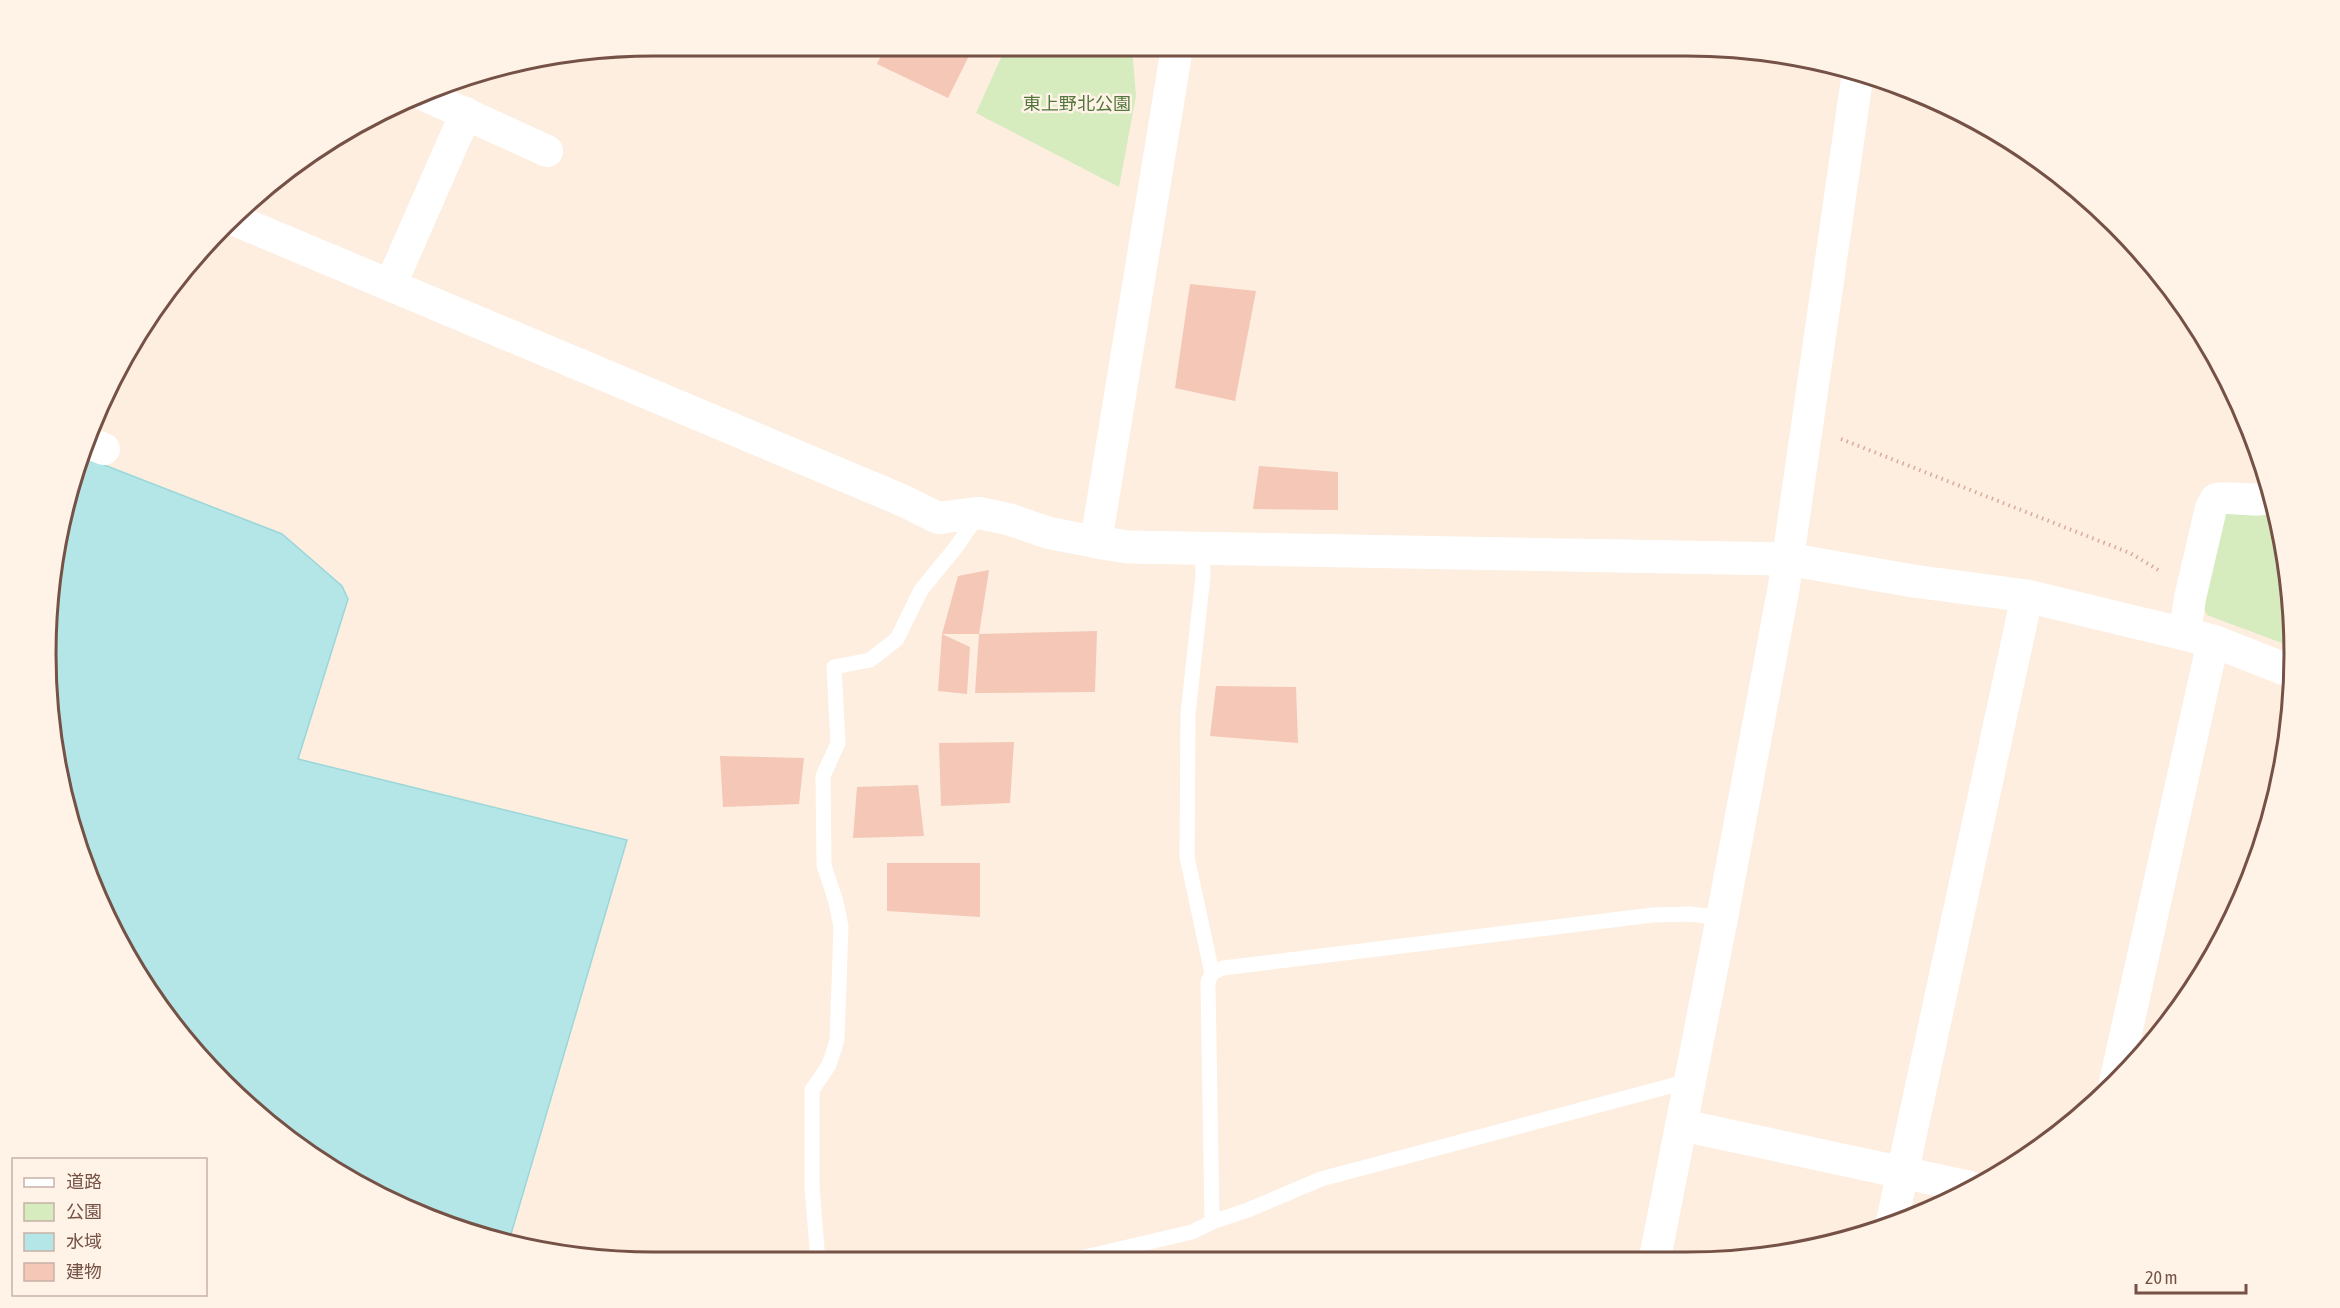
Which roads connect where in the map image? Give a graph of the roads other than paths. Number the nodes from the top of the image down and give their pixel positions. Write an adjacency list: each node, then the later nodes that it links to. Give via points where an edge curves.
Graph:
1 (1176, 56): 10 (street)
2 (1857, 81): 12 (street)
3 (432, 98): 4 (street)
4 (465, 113): 5 (street); 7 (street)
5 (547, 151)
6 (240, 222): 7 (street)
7 (391, 284): 9 (street, via 938,518)
8 (2264, 500): 14 (street, via 2216,499 2211,508 2190,598)
9 (979, 513): 10 (street); 25 (lane, via 921,590 897,639 870,660 834,668 838,743 823,776 824,865 841,927 837,1040 829,1065 812,1090 812,1187)
10 (1096, 542): 11 (street, via 1128,547)
11 (1202, 548): 12 (street); 17 (lane, via 1203,576 1188,714 1187,857)
12 (1787, 560): 13 (street); 16 (street)
13 (2027, 596): 14 (street); 21 (street)
14 (2199, 637): 15 (street); 18 (street)
15 (2284, 669)
16 (1722, 918): 17 (lane, via 1653,915 1223,968); 19 (street)
17 (1212, 973): 24 (lane, via 1208,982)
18 (2118, 1068)
19 (1689, 1081): 20 (street); 24 (lane, via 1321,1179)
20 (1681, 1125): 21 (street); 27 (street)
21 (1902, 1172): 22 (street); 23 (street)
22 (1962, 1185)
23 (1893, 1215)
24 (1212, 1222): 26 (lane, via 1192,1232)
25 (817, 1252)
26 (1106, 1252)
27 (1656, 1252)

